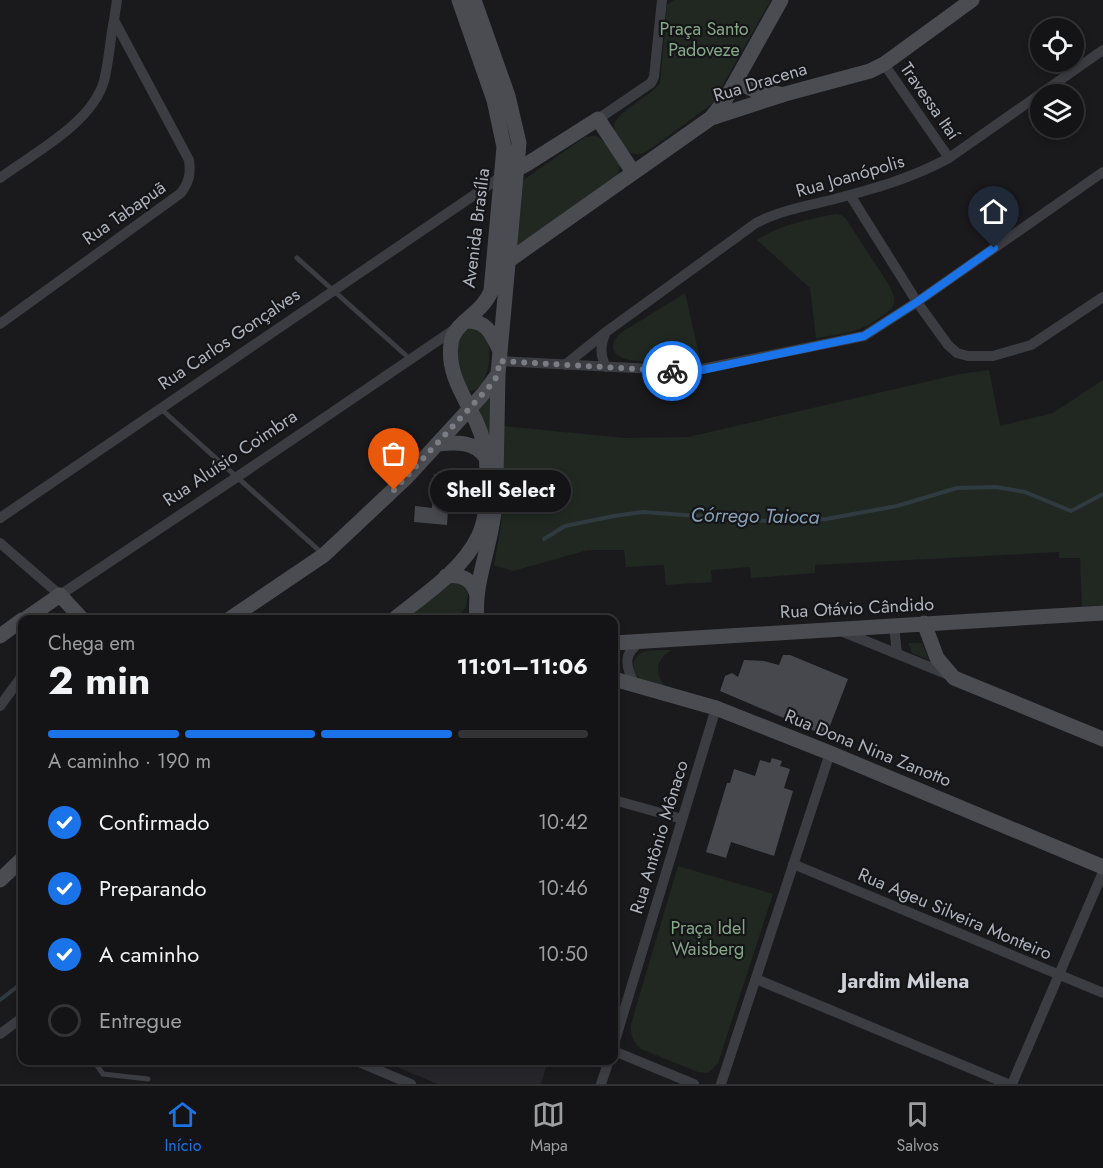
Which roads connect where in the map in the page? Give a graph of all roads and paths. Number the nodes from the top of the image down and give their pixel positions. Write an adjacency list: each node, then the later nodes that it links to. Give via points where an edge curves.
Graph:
1 (117, 0): 7 (street)
2 (459, 0): 18 (main road, Avenida Brasília, via 497,110 504,147)
3 (474, 0): 15 (main road, Avenida Brasília, via 514,117 519,143)
4 (662, 0): 13 (street, via 651,83)
5 (781, 0): 10 (main road)
6 (972, 0): 9 (main road, Rua Dracena)
7 (114, 20): 19 (street, via 104,81 94,103 80,120); 28 (street, Rua Tabapuã, via 189,160 187,185)
8 (1103, 50): 14 (street, Rua Joanópolis)
9 (884, 64): 11 (main road, Rua Dracena); 14 (street, Travessa Itaí)
10 (736, 81): 11 (main road, via 754,90); 12 (main road)
11 (784, 94): 12 (main road, Rua Dracena)
12 (711, 117): 16 (main road, Rua Dracena)
13 (598, 119): 15 (main road, Rua Carlos Gonçalves); 16 (main road)
14 (949, 158): 21 (street, Rua Joanópolis, via 903,180)
15 (518, 170): 18 (main road, Rua Carlos Gonçalves); 24 (main road, Avenida Brasília)
16 (633, 172): 24 (main road, Rua Dracena)
17 (1103, 172): 27 (street)
18 (502, 176): 20 (street, Rua Carlos Gonçalves); 22 (main road, Avenida Brasília)
19 (0, 178)
20 (480, 192): 22 (street); 25 (street, Rua Carlos Gonçalves)
21 (850, 195): 27 (street); 30 (street, Rua Joanópolis, via 776,214 756,224)
22 (500, 199): 29 (main road, Avenida Brasília, via 491,291 482,307)
23 (297, 258): 25 (lane)
24 (508, 261): 32 (main road, Avenida Brasília)
25 (333, 291): 31 (lane); 35 (street, Rua Carlos Gonçalves)
26 (1103, 297): 27 (street, via 1031,345 980,357 957,353)
27 (917, 302): 34 (street, via 871,333 856,338 702,370)
28 (0, 324)
29 (463, 324): 31 (street, Rua Aluísio Coimbra); 32 (main road, via 479,322 488,327); 36 (main road, Avenida Brasília, via 451,342 452,370)
30 (606, 332): 33 (street, Rua Joanópolis); 34 (street, via 601,346)
31 (410, 359): 39 (street, Rua Aluísio Coimbra)
32 (499, 362): 33 (street); 36 (main road, via 490,386); 45 (main road, Avenida Brasília, via 493,518)
33 (565, 365): 34 (street)
34 (606, 367)
35 (161, 409): 39 (lane); 40 (street, Rua Carlos Gonçalves)
36 (469, 409): 37 (main road); 38 (main road, Avenida Brasília)
37 (438, 444): 38 (main road, via 471,446); 42 (main road)
38 (486, 458): 43 (main road, Avenida Brasília, via 487,490 481,531 471,549)
39 (237, 477): 42 (lane); 44 (street, Rua Aluísio Coimbra)
40 (0, 518)
41 (0, 543): 44 (street)
42 (324, 555): 49 (main road)
43 (446, 576): 45 (main road, via 456,575 475,586); 50 (main road, Avenida Brasília)
44 (60, 595): 47 (main road, Rua Aluísio Coimbra); 48 (main road)
45 (477, 607)
46 (1103, 613): 52 (main road, Rua Otávio Cândido)
47 (30, 615)
48 (73, 615)
49 (235, 615)
50 (399, 615)
51 (18, 623): 55 (main road, Rua Aluísio Coimbra)
52 (924, 623): 53 (main road, Rua Otávio Cândido); 59 (main road, via 937,658)
53 (894, 625): 54 (main road, Rua Otávio Cândido); 58 (street)
54 (835, 629): 56 (main road, Rua Otávio Cândido); 58 (street)
55 (0, 636)
56 (644, 641): 57 (main road, Rua Otávio Cândido); 62 (street, via 629,653 627,663)
57 (618, 643)
58 (897, 654): 59 (street)
59 (954, 678): 65 (main road)
60 (618, 680): 62 (main road, Rua Dona Nina Zanotto)
61 (18, 681): 63 (street)
62 (635, 685): 64 (main road, Rua Dona Nina Zanotto)
63 (0, 706)
64 (716, 708): 66 (main road, Rua Dona Nina Zanotto); 68 (street, Rua Antônio Mônaco)
65 (1103, 740)
66 (830, 753): 70 (street); 71 (main road, Rua Dona Nina Zanotto)
67 (618, 802): 68 (street)
68 (682, 819): 78 (street, Rua Antônio Mônaco)
69 (18, 863): 73 (main road)
70 (793, 864): 74 (street, Rua Ageu Silveira Monteiro); 75 (street)
71 (1103, 867)
72 (1103, 872): 74 (street)
73 (0, 880)
74 (1059, 975): 76 (street, Rua Ageu Silveira Monteiro); 89 (street)
75 (756, 979): 88 (street); 89 (street)
76 (1103, 993)
77 (18, 1021): 79 (street)
78 (618, 1031)
79 (0, 1034)
80 (618, 1053): 87 (street)
81 (97, 1065): 84 (lane, via 103,1074)
82 (366, 1065): 85 (street)
83 (607, 1065): 86 (street)
84 (148, 1079)
85 (411, 1084)
86 (601, 1084)
87 (694, 1084)
88 (722, 1084)
89 (1010, 1084)

